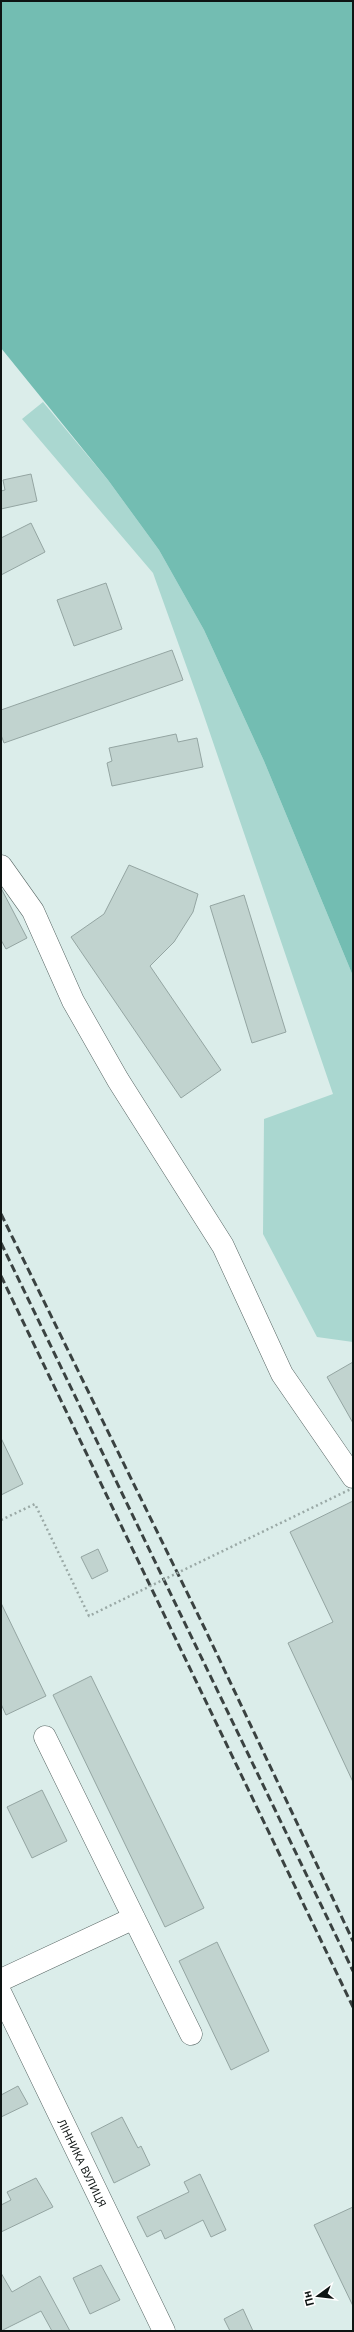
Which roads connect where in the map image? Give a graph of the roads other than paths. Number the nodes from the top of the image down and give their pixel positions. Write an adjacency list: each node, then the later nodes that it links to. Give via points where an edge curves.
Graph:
1 (1, 866): 2 (street, via 33,911 73,1001 114,1073 223,1246 282,1374)
2 (353, 1477)
3 (45, 1737): 4 (street)
4 (134, 1918): 5 (street); 7 (street)
5 (1, 1980)
6 (1, 1994): 8 (street, ЛІННИКА ВУЛИЦЯ)
7 (191, 2034)
8 (164, 2331)

